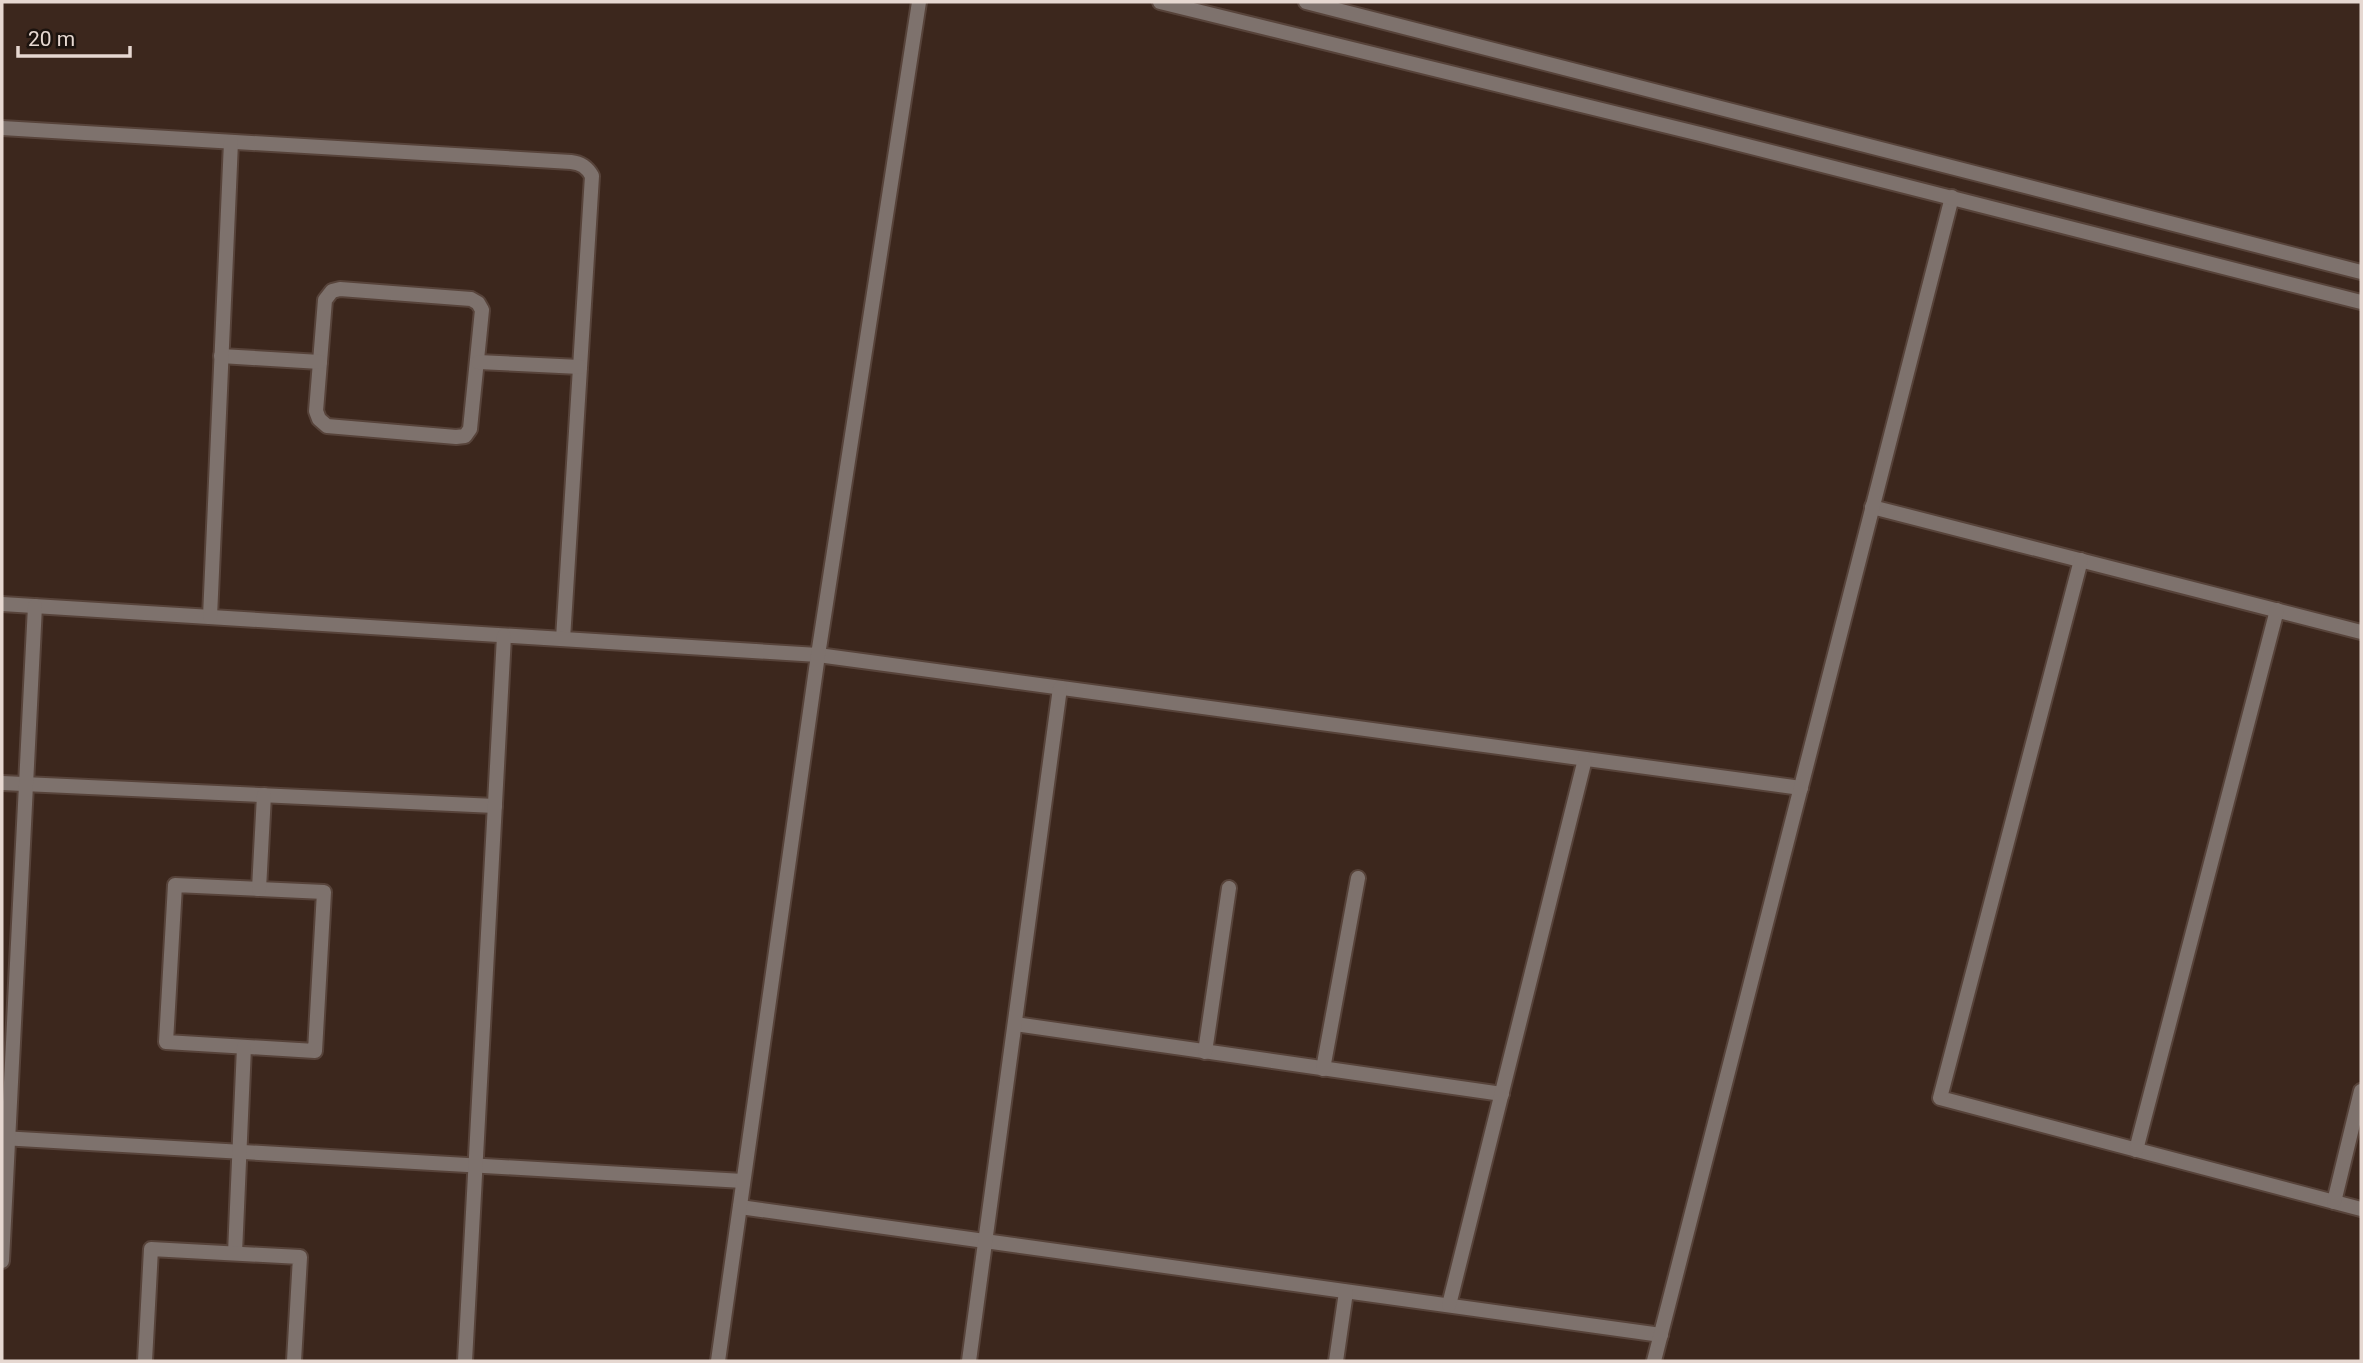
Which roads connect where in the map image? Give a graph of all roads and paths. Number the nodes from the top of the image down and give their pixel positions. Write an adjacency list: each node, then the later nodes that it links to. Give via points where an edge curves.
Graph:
1 (919, 2): 22 (street)
2 (1160, 2): 6 (street)
3 (1306, 2): 7 (street)
4 (2, 128): 5 (street)
5 (231, 142): 9 (street); 12 (street, via 583,166 592,176)
6 (1952, 197): 8 (street); 13 (street)
7 (2361, 272)
8 (2361, 302)
9 (221, 356): 10 (street); 18 (street)
10 (320, 362): 11 (street, via 326,300 340,289 471,299 482,310); 11 (street, via 316,411 327,426 456,437 465,436 470,429)
11 (478, 362): 12 (street)
12 (580, 367): 21 (street)
13 (1872, 508): 14 (street); 27 (street)
14 (2081, 561): 17 (street); 40 (street, via 1940,1098)
15 (2, 604): 16 (street)
16 (35, 606): 18 (street); 26 (street)
17 (2277, 610): 19 (street); 40 (street)
18 (210, 617): 20 (street)
19 (2361, 632)
20 (504, 636): 21 (street); 29 (street)
21 (563, 639): 22 (street)
22 (818, 655): 23 (street); 43 (street)
23 (1060, 688): 24 (street); 33 (street)
24 (1585, 759): 27 (street); 38 (street)
25 (2, 783): 26 (street)
26 (27, 784): 28 (street); 39 (street)
27 (1801, 788): 52 (street)
28 (264, 795): 29 (street); 32 (street)
29 (495, 806): 42 (street)
30 (1358, 878): 36 (street)
31 (1229, 888): 35 (street)
32 (259, 889): 34 (street, via 324,892 315,1051); 34 (street, via 175,884 166,1042)
33 (1015, 1024): 35 (street); 47 (street)
34 (244, 1047): 41 (street)
35 (1205, 1052): 36 (street)
36 (1323, 1069): 38 (street)
37 (2361, 1091): 44 (street)
38 (1502, 1094): 51 (street)
39 (5, 1138): 41 (street); 49 (street)
40 (2136, 1150): 44 (street)
41 (240, 1152): 42 (street); 48 (street)
42 (476, 1166): 43 (street); 55 (street)
43 (743, 1181): 45 (street)
44 (2334, 1202): 46 (street)
45 (740, 1207): 47 (street); 56 (street)
46 (2361, 1209)
47 (986, 1241): 50 (street); 57 (street)
48 (235, 1253): 53 (street, via 151,1249); 54 (street, via 300,1257)
49 (2, 1261)
50 (1346, 1292): 51 (street); 58 (street)
51 (1449, 1306): 52 (street)
52 (1661, 1335): 59 (street)
53 (145, 1361)
54 (294, 1361)
55 (465, 1361)
56 (718, 1361)
57 (969, 1361)
58 (1336, 1361)
59 (1654, 1361)

